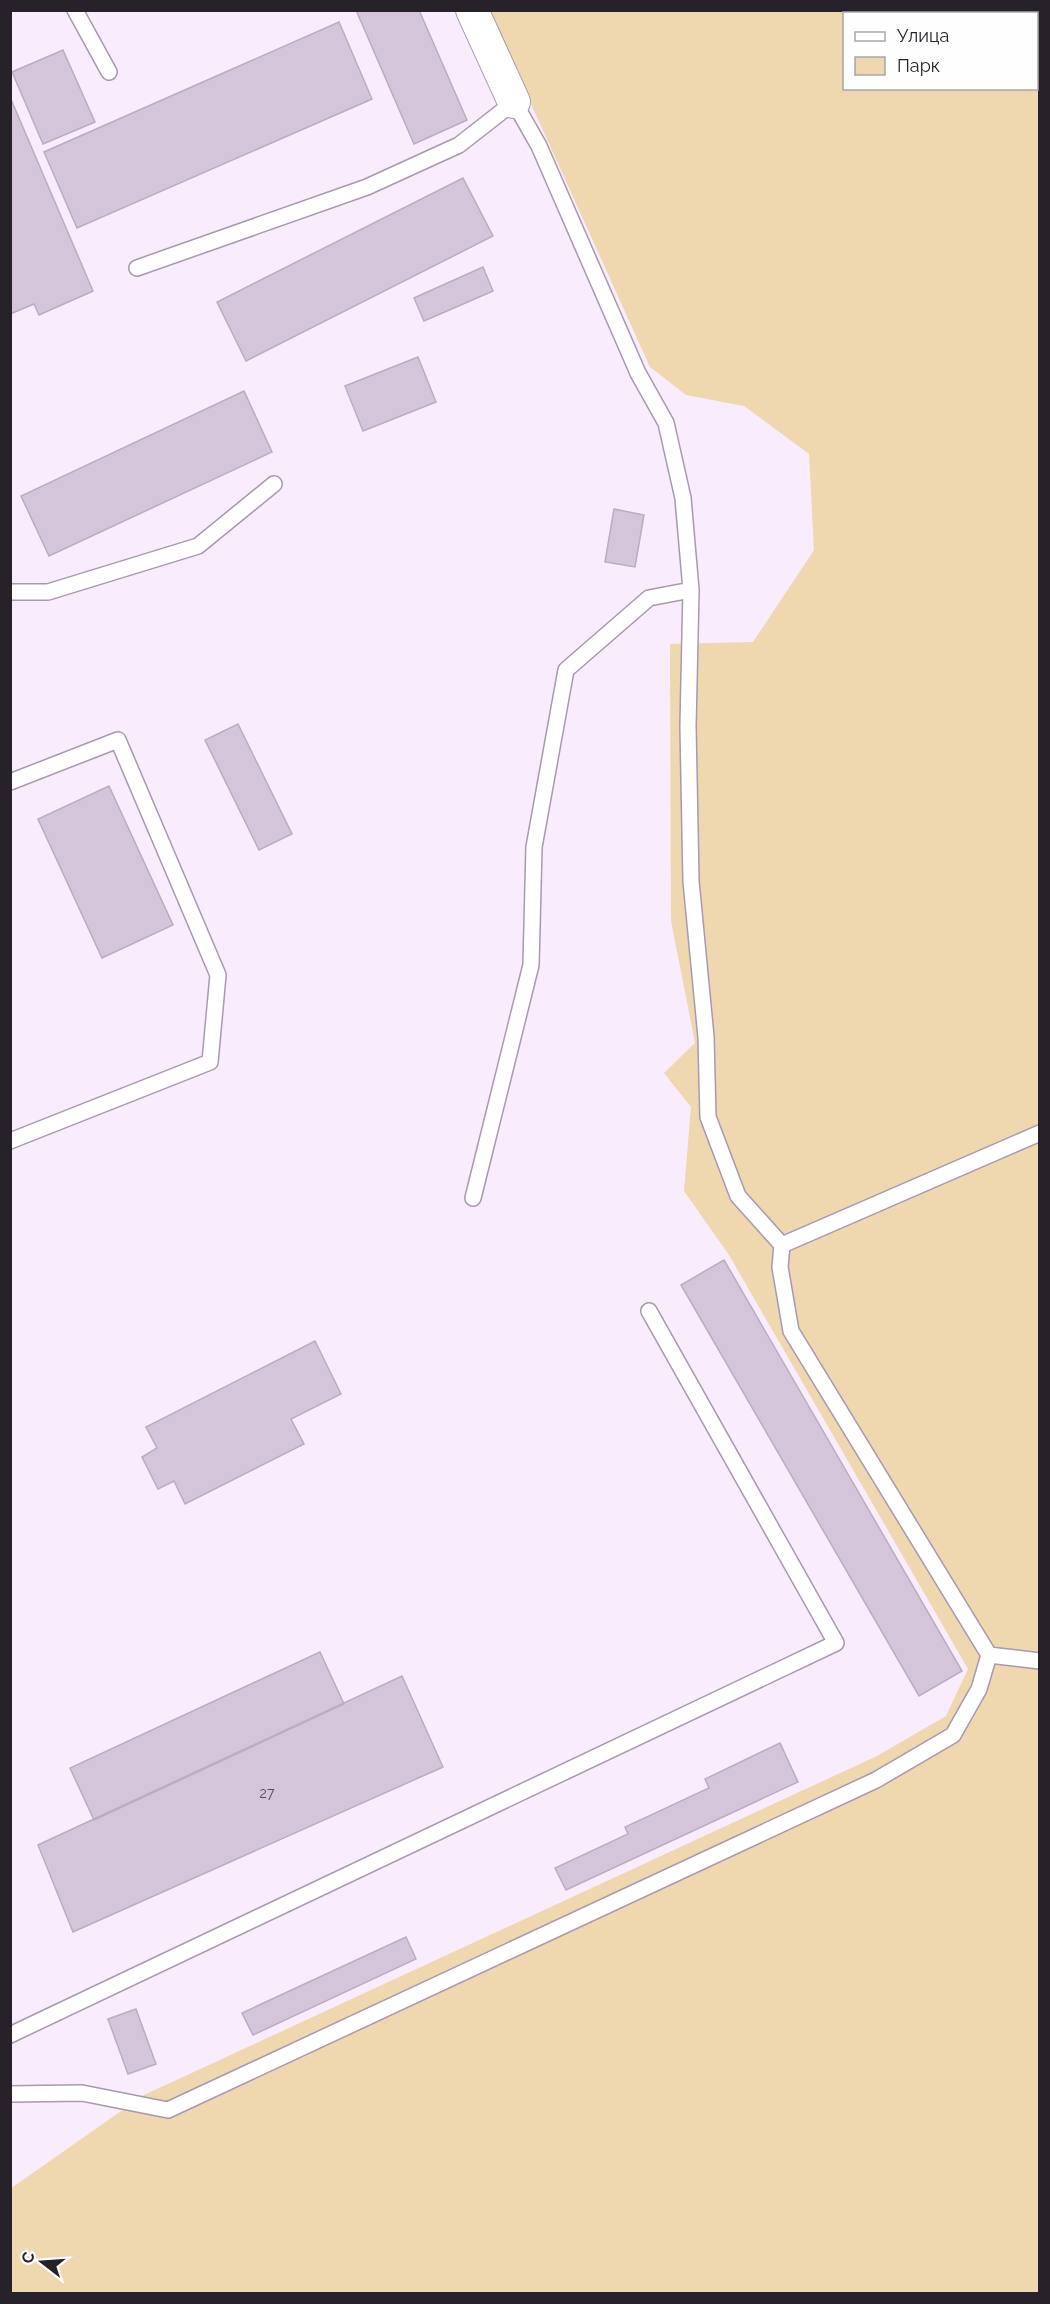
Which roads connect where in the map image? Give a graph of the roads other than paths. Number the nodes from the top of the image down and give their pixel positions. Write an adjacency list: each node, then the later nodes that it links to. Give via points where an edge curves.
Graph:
1 (75, 10): 3 (lane)
2 (472, 10): 4 (street)
3 (109, 72)
4 (514, 102): 5 (lane, via 459,145 367,187); 7 (lane, via 539,146 638,373 666,423 682,498)
5 (136, 268)
6 (274, 483): 8 (lane, via 198,546 48,592)
7 (691, 590): 12 (lane, via 649,598 566,670 534,846 531,965); 13 (lane, via 691,880 706,1037 708,1117 738,1196)
8 (10, 592)
9 (10, 782): 11 (lane, via 118,740 218,975 210,1062)
10 (1040, 1133): 13 (lane)
11 (10, 1141)
12 (473, 1198)
13 (782, 1245): 15 (lane, via 780,1267 792,1331)
14 (649, 1311): 17 (lane, via 836,1643)
15 (989, 1655): 16 (lane); 18 (lane, via 979,1689 952,1735 876,1780 168,2110 82,2093)
16 (1040, 1661)
17 (10, 2035)
18 (10, 2094)

